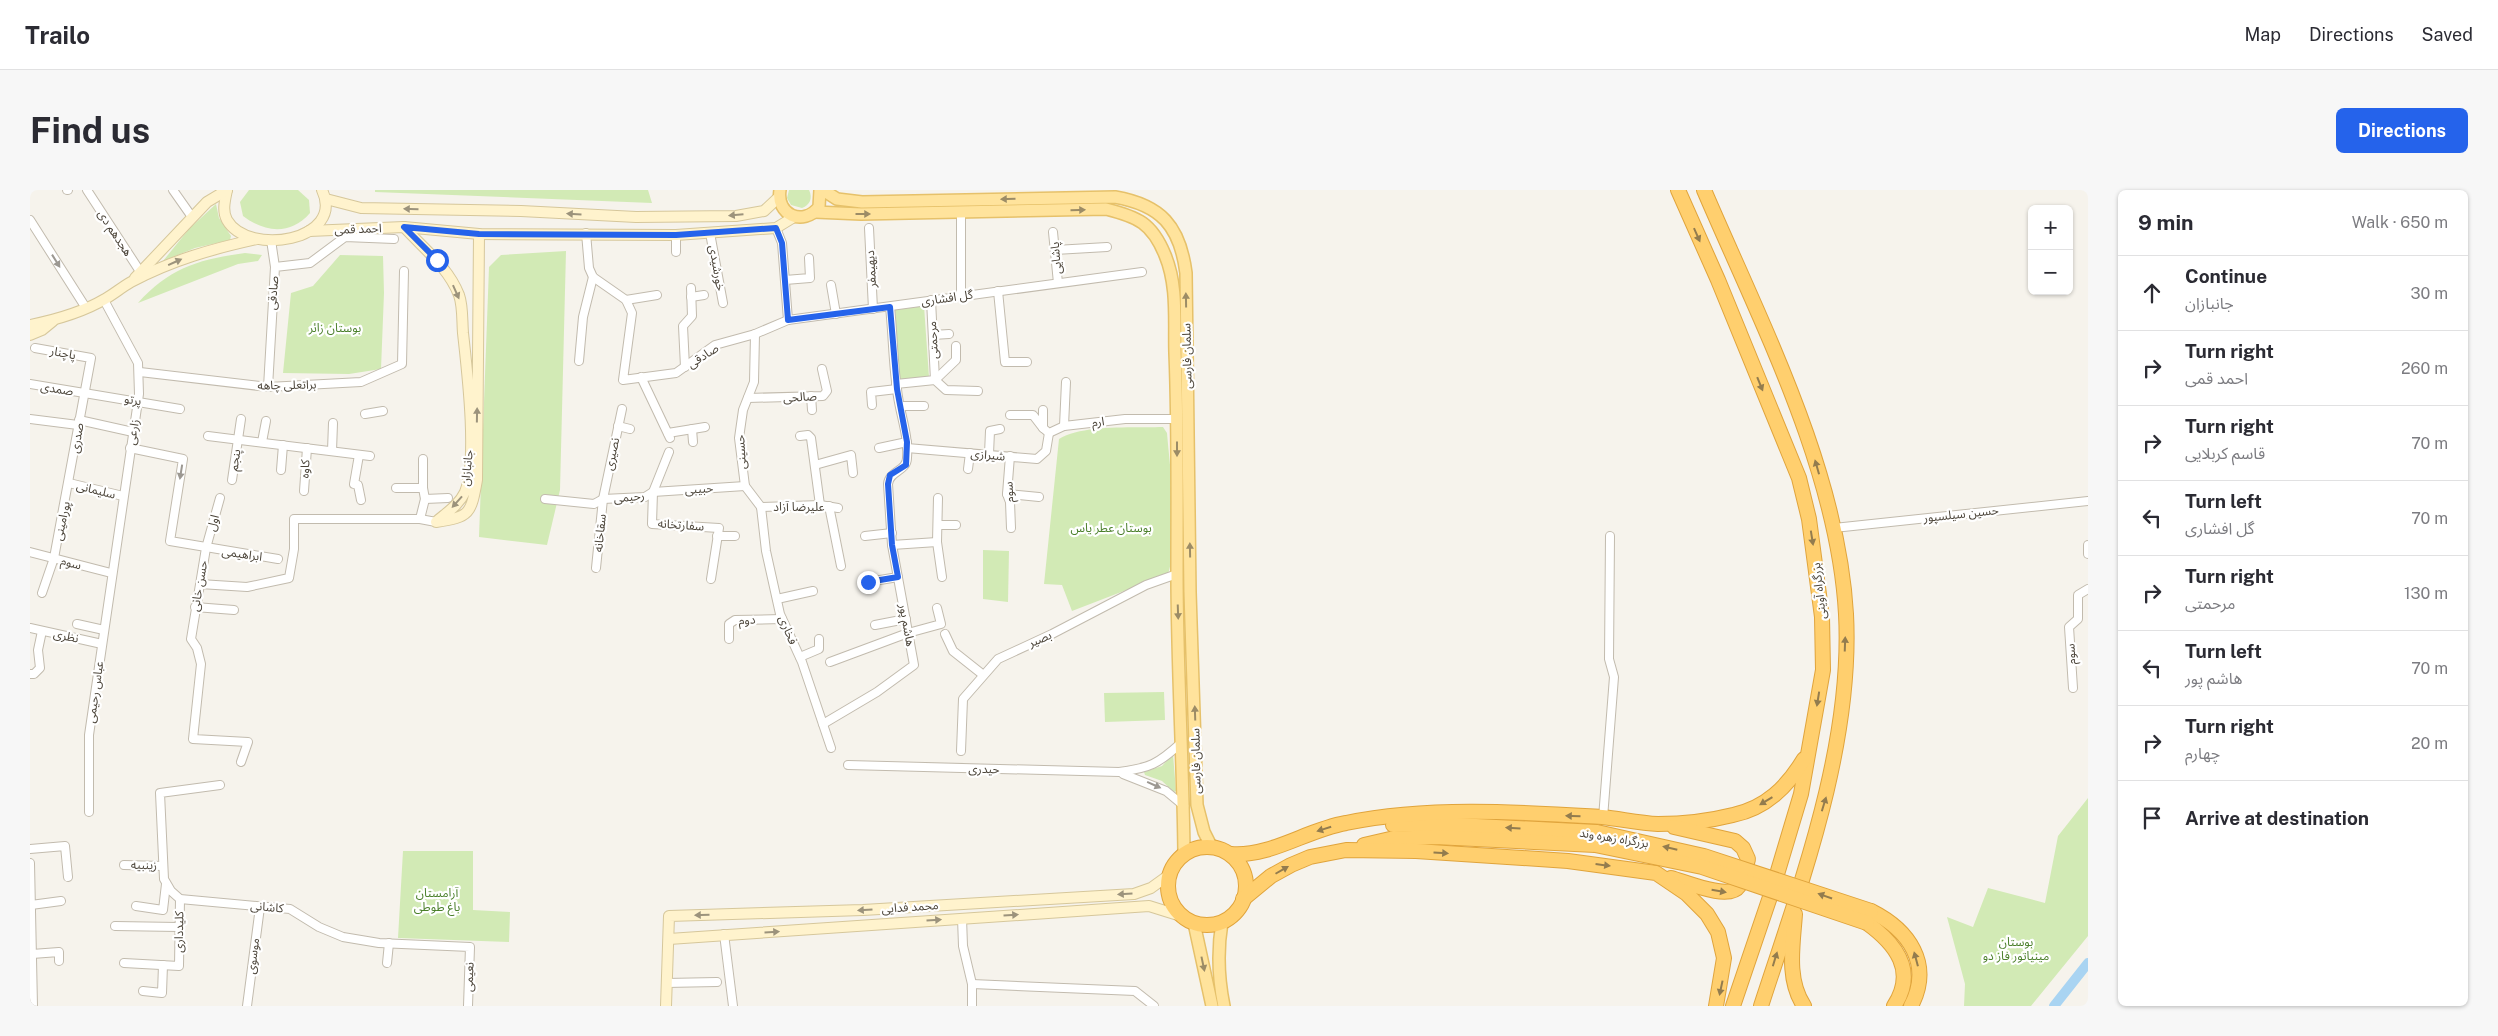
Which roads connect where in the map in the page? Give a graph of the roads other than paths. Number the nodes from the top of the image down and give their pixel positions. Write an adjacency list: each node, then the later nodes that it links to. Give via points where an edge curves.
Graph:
1 (87, 190): 33 (street, هجدهم دی)
2 (174, 190): 12 (street)
3 (226, 190): 12 (street, via 207,202); 23 (street, via 227,220 238,232)
4 (822, 190): 9 (main road); 215 (main road, سلمان فارسی, one-way to 4, via 1197,804 1190,592 1186,272 1183,250 1173,229 1158,212 1137,201 1115,197 862,202 837,198)
5 (1678, 190): 204 (highway, بزرگراه آوینی, one-way to 204, via 1798,478 1809,518 1822,618 1823,670)
6 (1704, 190): 153 (highway, بزرگراه آوینی, one-way to 6, via 1807,436)
7 (779, 192): 8 (street, احمد قمی, one-way to 8, via 764,211 736,216 636,217 361,208); 11 (main road, via 783,210)
8 (324, 194): 17 (street, via 327,208 323,220)
9 (815, 212): 10 (main road, سلمان فارسی, one-way to 10); 11 (main road, سلمان فارسی, via 802,218)
10 (961, 212): 42 (street); 90 (main road, سلمان فارسی, one-way to 90, via 1106,209 1133,216 1147,226 1166,256 1173,283)
11 (794, 217): 15 (street, احمد قمی)
12 (192, 218): 33 (street)
13 (30, 220): 49 (street, one-way to 49)
14 (404, 227): 17 (street, احمد قمی); 21 (street, احمد قمی); 149 (street, جانبازان, one-way to 149, via 437,260 460,297 467,377 469,480 460,502)
15 (776, 228): 20 (street, احمد قمی); 35 (street, via 782,243)
16 (869, 228): 50 (street, دیهیمفر)
17 (309, 231): 25 (street, احمد قمی, via 295,237)
18 (1053, 232): 27 (street, پاشایی)
19 (586, 233): 21 (street, احمد قمی); 22 (street, احمد قمی); 34 (street, via 589,268)
20 (710, 233): 22 (street, احمد قمی); 47 (street, خورشیدی)
21 (479, 234): 149 (street, جانبازان, one-way to 21, via 461,518 470,510 474,495)
22 (676, 235): 28 (street)
23 (257, 239): 25 (street, احمد قمی); 33 (street, one-way to 23, via 199,252)
24 (394, 239): 30 (street, صادقی, via 346,238 310,263)
25 (271, 240): 30 (street)
26 (1106, 247): 27 (street)
27 (1055, 250): 36 (street, پاشایی)
28 (676, 252)
29 (809, 258): 35 (street, via 810,278)
30 (275, 267): 72 (street, صادقی)
31 (404, 271): 72 (street, براتعلی چاهه, via 402,364 361,382)
32 (1142, 272): 36 (street, گل افشاری)
33 (142, 274): 44 (street)
34 (593, 277): 45 (street); 62 (street, via 583,317)
35 (785, 280): 53 (street)
36 (1058, 283): 39 (street, گل افشاری)
37 (831, 285): 51 (street)
38 (691, 288): 43 (street)
39 (998, 291): 42 (street, گل افشاری); 63 (street, via 1005,362)
40 (704, 295): 43 (street)
41 (657, 296): 45 (street)
42 (961, 296): 46 (street, گل افشاری)
43 (691, 297): 64 (street, via 692,316 683,326)
44 (104, 300): 49 (street); 66 (street, زارعی)
45 (626, 300): 67 (street, صادقی, via 632,313 623,380)
46 (931, 300): 48 (street, گل افشاری); 58 (street, مرحمتی)
47 (723, 303)
48 (890, 307): 50 (street, گل افشاری); 71 (street)
49 (86, 308): 52 (street)
50 (873, 309): 51 (street, گل افشاری)
51 (836, 314): 53 (street, گل افشاری)
52 (54, 320): 54 (street); 57 (street)
53 (788, 320): 55 (street, گل افشاری)
54 (30, 325)
55 (755, 334): 64 (street, صادقی, via 715,345); 76 (street, حسینی, via 754,382)
56 (948, 334): 58 (street)
57 (30, 335)
58 (933, 336): 68 (street, مرحمتی)
59 (956, 346): 68 (street, via 956,360)
60 (35, 348): 61 (street, پاچنار)
61 (91, 358): 74 (street, صدری)
62 (579, 360)
63 (1027, 362)
64 (685, 367): 67 (street, صادقی, via 676,373)
65 (822, 369): 75 (street, صالحی, via 826,394)
66 (140, 372): 72 (street, براتعلی چاهه); 77 (street, زارعی)
67 (641, 376): 98 (street, via 669,436)
68 (935, 380): 71 (street); 73 (street, via 946,390)
69 (1066, 382): 95 (street)
70 (30, 384): 74 (street, صمدی)
71 (896, 386): 78 (street, via 871,392); 79 (street)
72 (268, 387)
73 (978, 391)
74 (85, 393): 77 (street, پرتو); 92 (street, صدری)
75 (811, 396): 76 (street, صالحی); 83 (street)
76 (748, 398): 126 (street, حسینی, via 739,438)
77 (138, 401): 81 (street, پرتو); 101 (street, زارعی)
78 (872, 405)
79 (900, 406): 80 (street); 108 (street)
80 (924, 406)
81 (180, 409)
82 (622, 409): 94 (street, نصیری)
83 (812, 410)
84 (1043, 410): 100 (street)
85 (383, 412): 87 (street)
86 (1014, 413): 100 (street, via 1034,415)
87 (365, 414)
88 (30, 419): 92 (street)
89 (241, 419): 104 (street, پنجم)
90 (1178, 419): 95 (street, ارم, via 1125,419); 170 (main road, سلمان فارسی, one-way to 170)
91 (266, 421): 105 (street)
92 (79, 423): 101 (street); 125 (street, صدری)
93 (332, 423): 112 (street)
94 (618, 426): 97 (street); 138 (street, نصیری)
95 (1064, 426): 100 (street, ارم)
96 (705, 427): 98 (street)
97 (630, 428)
98 (692, 429): 106 (street)
99 (1000, 430): 116 (street, via 990,431)
100 (1046, 430): 118 (street, شیرازی, via 1046,451 1042,457)
101 (133, 432): 109 (street, زارعی)
102 (208, 436): 104 (street)
103 (800, 436): 120 (street, via 810,436)
104 (237, 439): 105 (street); 124 (street, پنجم)
105 (262, 442): 107 (street)
106 (692, 442)
107 (283, 445): 110 (street); 122 (street)
108 (907, 445): 111 (street, شیرازی); 114 (street, شیرازی); 154 (street, هاشم پور, via 906,465 888,479)
109 (130, 448): 132 (street, زارعی); 162 (street, حسن خانی, one-way to 162, via 183,459 170,541)
110 (307, 448): 112 (street); 129 (street, کاوه)
111 (879, 448)
112 (332, 451): 115 (street)
113 (669, 452): 130 (street)
114 (970, 453): 116 (street, شیرازی); 121 (street)
115 (358, 454): 117 (street); 139 (street, via 354,484 358,485)
116 (989, 454): 118 (street, شیرازی)
117 (370, 456)
118 (1010, 456): 131 (street, سوم)
119 (423, 459): 128 (street)
120 (815, 465): 123 (street, via 851,455); 142 (street)
121 (968, 469)
122 (281, 470)
123 (853, 474)
124 (232, 480)
125 (70, 483): 132 (street, سلیمانی); 165 (street, پورامینی)
126 (745, 486): 130 (street, حبیبی); 144 (street, حسینی)
127 (396, 488): 128 (street)
128 (423, 488): 140 (street)
129 (304, 491)
130 (654, 492): 138 (street, رحیمی, via 645,497); 155 (street, سفارتخانه, via 652,524 719,528)
131 (1007, 494): 133 (street); 152 (street, سوم)
132 (123, 496): 169 (street, زارعی)
133 (1040, 497)
134 (220, 498): 162 (street, اول)
135 (448, 498): 140 (street)
136 (938, 498): 150 (street)
137 (545, 499): 138 (street, رحیمی, via 594,504)
138 (603, 499): 168 (street, سقاخانه)
139 (361, 500)
140 (425, 500): 148 (street)
141 (2088, 501): 153 (street, حسین سیلسپور)
142 (820, 505): 143 (street, علیرضا آزاد); 144 (street, علیرضا آزاد)
143 (829, 506): 145 (street, علیرضا آزاد); 146 (street)
144 (761, 507): 179 (street, فخاری)
145 (838, 508)
146 (831, 517): 147 (street); 167 (street)
147 (821, 518)
148 (420, 520): 149 (street); 175 (street, via 294,519 294,549 289,578 247,587)
149 (436, 522)
150 (938, 525): 151 (street); 159 (street)
151 (956, 525)
152 (1012, 528)
153 (1834, 528): 227 (highway, بزرگراه آوینی, one-way to 153, via 1826,796 1841,716 1846,614)
154 (892, 533): 157 (street); 160 (street, هاشم پور)
155 (717, 536): 156 (street); 173 (street, سفارتخانه)
156 (734, 536)
157 (865, 536)
158 (1610, 536): 211 (street, via 1609,659 1614,677)
159 (937, 542): 160 (street); 172 (street)
160 (892, 545): 171 (street, هاشم پور)
161 (2088, 545): 164 (street)
162 (206, 548): 166 (street, ابراهیمی); 175 (street, حسن خانی)
163 (30, 552): 165 (street, سوم)
164 (2088, 554)
165 (54, 558): 169 (street, سوم); 178 (street, پورامینی)
166 (278, 559)
167 (842, 566)
168 (596, 568)
169 (111, 573): 188 (street, عباس رحیمی)
170 (1177, 574): 198 (street, بصیر, via 998,658); 201 (main road, سلمان فارسی, one-way to 201)
171 (898, 577): 174 (street); 184 (street, هاشم پور)
172 (942, 577)
173 (711, 579)
174 (868, 582)
175 (200, 584): 180 (street, حسن خانی)
176 (2088, 589): 199 (street, سوم, via 2078,595 2078,620 2069,627)
177 (813, 592): 179 (street)
178 (42, 593)
179 (776, 599): 183 (street, فخاری)
180 (195, 607): 182 (street); 205 (street, حسن خانی, via 190,640 197,648 201,664 193,739 248,742)
181 (937, 608): 190 (street, via 941,624)
182 (234, 610)
183 (782, 619): 192 (street, دوم, via 735,620 729,624); 195 (street, فخاری)
184 (906, 619): 186 (street); 190 (street, هاشم پور)
185 (77, 624): 188 (street)
186 (876, 625)
187 (30, 628): 189 (street, نظری)
188 (104, 630): 194 (street, عباس رحیمی)
189 (42, 631): 194 (street, نظری); 197 (street, via 38,650 40,668)
190 (908, 633): 196 (street); 200 (street, هاشم پور, via 914,665 878,692)
191 (945, 634): 198 (street, via 953,651)
192 (729, 639)
193 (819, 639): 195 (street, via 819,650)
194 (102, 644): 210 (street, عباس رحیمی, via 89,735)
195 (800, 658): 200 (street, فخاری)
196 (830, 662)
197 (30, 674)
198 (982, 674): 203 (street, بصیر, via 963,699)
199 (2074, 688)
200 (824, 724): 202 (street, فخاری)
201 (1181, 743): 207 (street, via 1157,764); 209 (main road, سلمان فارسی)
202 (831, 748)
203 (961, 751)
204 (1809, 752): 213 (highway, بزرگراه زهره وند, one-way to 213, via 1786,785 1756,808 1711,820); 267 (highway, بزرگراه آوینی, via 1772,891)
205 (241, 762)
206 (848, 765): 207 (street, حیدری)
207 (1119, 772): 209 (street, one-way to 209, via 1161,788)
208 (220, 785): 222 (street, via 161,792)
209 (1184, 806): 218 (main road, سلمان فارسی)
210 (89, 812)
211 (1603, 818): 212 (highway, بزرگراه زهره وند, one-way to 212, via 1428,813); 213 (highway, بزرگراه زهره وند)
212 (1346, 823): 214 (highway, بزرگراه زهره وند, one-way to 212, via 1436,824); 219 (highway, بزرگراه زهره وند, one-way to 219, via 1259,853)
213 (1658, 824): 223 (highway, one-way to 213, via 1723,893 1739,887 1748,859 1735,841)
214 (1596, 839): 217 (highway, بزرگراه زهره وند, via 1435,837 1390,839); 237 (highway, بزرگراه زهره وند, bridge, via 1704,856)
215 (1211, 846): 218 (highway); 219 (highway)
216 (30, 849): 225 (street, via 65,846)
217 (1346, 850): 223 (highway, بزرگراه زهره وند, one-way to 223, via 1568,861); 229 (highway, بزرگراه زهره وند, one-way to 217, via 1290,865 1310,857)
218 (1184, 853): 224 (highway)
219 (1230, 854): 229 (highway, via 1245,878)
220 (30, 863): 231 (street)
221 (124, 865): 222 (street, زینبیه)
222 (163, 866): 226 (street)
223 (1656, 873): 266 (highway, بزرگراه زهره وند, one-way to 266, via 1687,894 1707,914 1718,932 1724,958)
224 (1169, 875): 234 (street, محمد فدایی, one-way to 234, via 1151,888 1134,894); 235 (highway, via 1169,897)
225 (68, 877)
226 (166, 884): 228 (street); 232 (street, via 163,910)
227 (1796, 894): 268 (highway, بزرگراه آوینی, one-way to 227); 269 (highway, via 1792,961 1794,982)
228 (180, 899): 233 (street, کاشانی); 242 (street, کلیدداری)
229 (1244, 899): 239 (highway, via 1239,908)
230 (61, 902): 231 (street)
231 (31, 905): 236 (street)
232 (136, 906)
233 (260, 907): 246 (street, کاشانی, via 290,909 343,937); 258 (street, موسوی)
234 (794, 913): 243 (street); 245 (street, محمد فدایی, one-way to 245, via 669,916)
235 (1181, 916): 238 (street, محمد فدایی, one-way to 235, via 1148,906); 240 (highway)
236 (30, 917): 248 (street)
237 (1870, 917): 270 (highway, via 1900,956 1904,973 1902,990); 271 (highway, one-way to 237, via 1919,971 1915,953 1891,921)
238 (962, 918): 243 (street, محمد فدایی, one-way to 238); 255 (street, via 963,946)
239 (1222, 922): 240 (highway); 265 (main road, via 1217,949 1218,980)
240 (1194, 923): 264 (main road, one-way to 264)
241 (115, 926): 242 (street)
242 (178, 927): 252 (street, کلیدداری, via 178,966)
243 (795, 930): 244 (street, محمد فدایی, one-way to 243)
244 (724, 934): 245 (street, محمد فدایی); 261 (street)
245 (669, 939): 254 (street, محمد فدایی)
246 (389, 943): 247 (street, کاشانی); 250 (street)
247 (470, 947): 259 (street, نعیمی)
248 (32, 954): 249 (street, via 59,952); 257 (street)
249 (59, 961)
250 (388, 962)
251 (124, 963): 252 (street)
252 (163, 965): 256 (street, via 162,994)
253 (717, 982): 254 (street)
254 (666, 983): 260 (street, محمد فدایی)
255 (972, 984): 262 (street); 263 (street, via 1135,991)
256 (143, 991)
257 (32, 1006)
258 (247, 1006)
259 (468, 1006)
260 (666, 1006)
261 (733, 1006)
262 (972, 1006)
263 (1154, 1006)
264 (1212, 1006)
265 (1224, 1006)
266 (1716, 1006)
267 (1732, 1006)
268 (1760, 1006)
269 (1804, 1006)
270 (1894, 1006)
271 (1911, 1006)

